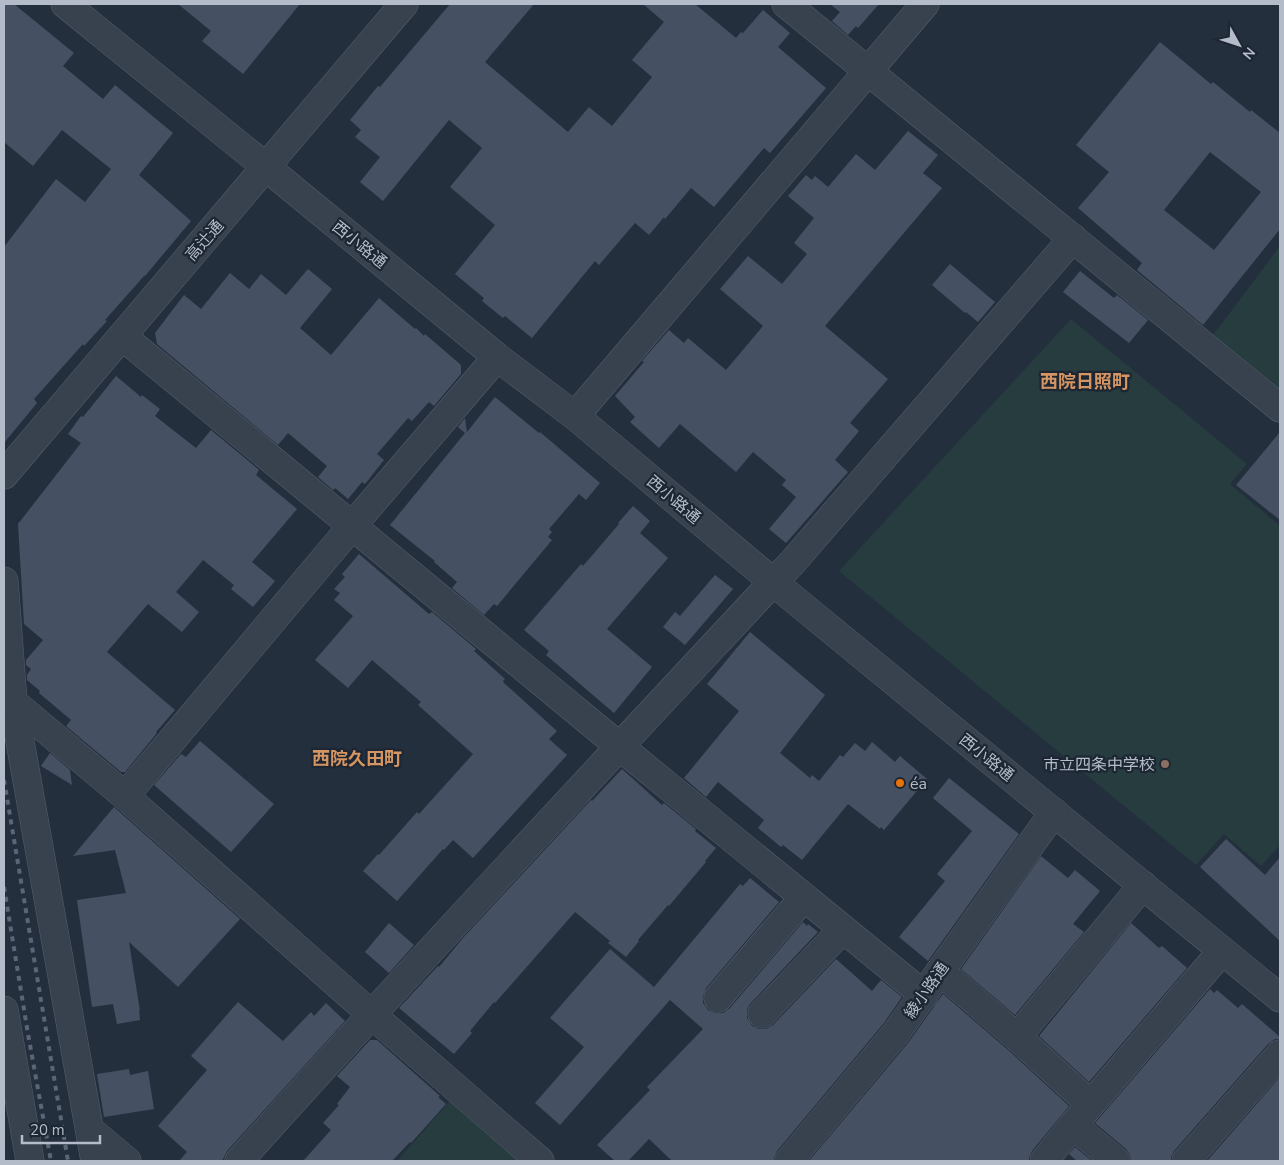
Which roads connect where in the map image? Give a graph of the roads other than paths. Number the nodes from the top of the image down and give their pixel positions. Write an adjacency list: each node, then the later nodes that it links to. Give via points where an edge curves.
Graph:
1 (65, 4): 6 (street, 西小路通)
2 (404, 4): 6 (street, 高辻通)
3 (786, 4): 5 (street)
4 (925, 4): 5 (street)
5 (868, 71): 7 (street); 11 (street)
6 (266, 167): 8 (street, 高辻通); 9 (street, 西小路通)
7 (1073, 238): 10 (street); 15 (street)
8 (122, 336): 12 (street, 高辻通); 13 (street)
9 (497, 357): 11 (street, 西小路通); 13 (street)
10 (1280, 408)
11 (575, 416): 15 (street, 西小路通)
12 (4, 475)
13 (352, 526): 17 (street); 18 (street)
14 (4, 580): 16 (street)
15 (773, 582): 17 (street); 19 (street, 西小路通)
16 (13, 702): 18 (street); 35 (street)
17 (619, 746): 21 (street); 28 (street)
18 (125, 796): 28 (street)
19 (1054, 812): 20 (street, 西小路通); 24 (street, 綾小路通)
20 (1143, 885): 23 (street, 西小路通); 31 (street)
21 (804, 897): 22 (street); 26 (street)
22 (844, 929): 25 (street); 29 (street)
23 (1222, 951): 27 (street, 西小路通); 33 (street)
24 (940, 970): 25 (street, 綾小路通); 31 (street)
25 (924, 995): 41 (street, 綾小路通)
26 (718, 998)
27 (1280, 998)
28 (371, 1014): 39 (street); 40 (street)
29 (762, 1014)
30 (4, 1018): 36 (street)
31 (1017, 1037): 33 (street)
32 (1280, 1054): 44 (street)
33 (1090, 1104): 34 (street)
34 (1073, 1125): 42 (street); 43 (street)
35 (90, 1130): 37 (street); 38 (street)
36 (30, 1161)
37 (95, 1161)
38 (127, 1161)
39 (238, 1161)
40 (540, 1161)
41 (789, 1161)
42 (1044, 1161)
43 (1116, 1161)
44 (1186, 1161)

